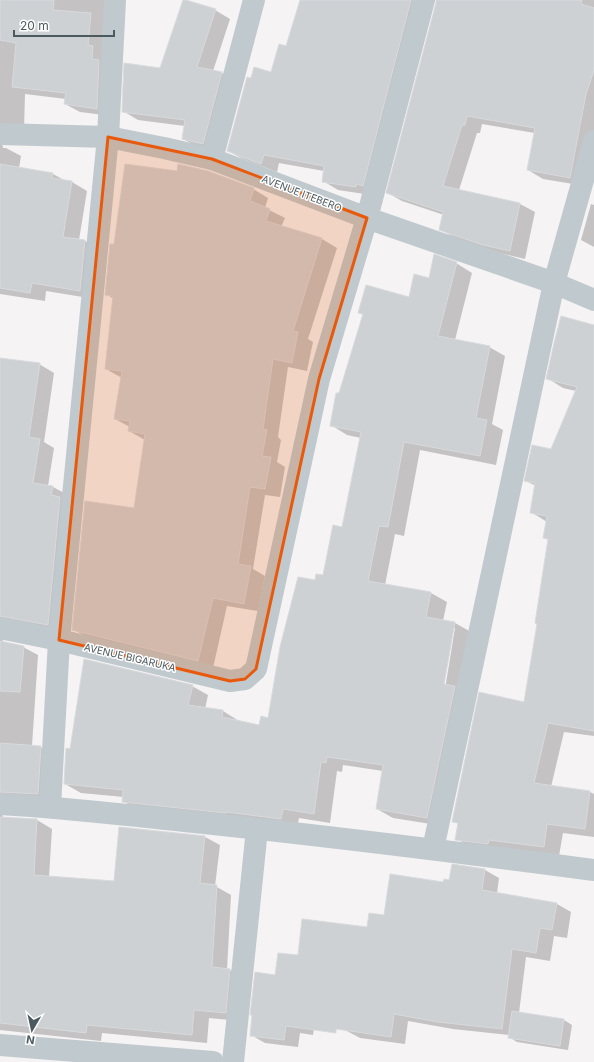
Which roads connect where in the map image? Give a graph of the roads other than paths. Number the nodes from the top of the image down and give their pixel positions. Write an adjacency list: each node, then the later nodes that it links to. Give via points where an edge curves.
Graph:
1 (115, 0): 5 (street)
2 (254, 0): 7 (street)
3 (424, 0): 8 (street)
4 (0, 134): 5 (street, AVENUE ITEBERO)
5 (108, 137): 7 (street, AVENUE ITEBERO); 12 (street)
6 (594, 141): 9 (street)
7 (212, 159): 8 (street, AVENUE ITEBERO)
8 (367, 218): 9 (street, AVENUE ITEBERO); 12 (street, AVENUE BIGARUKA, via 319,379 256,669 245,679 230,681)
9 (554, 283): 10 (street, AVENUE ITEBERO); 16 (street)
10 (594, 300)
11 (0, 628): 12 (street, AVENUE BIGARUKA)
12 (60, 640): 14 (street)
13 (0, 804): 14 (street)
14 (50, 807): 15 (street)
15 (257, 829): 16 (street); 20 (street)
16 (433, 849): 17 (street)
17 (594, 870)
18 (0, 1045): 19 (street)
19 (213, 1062)
20 (233, 1062)

